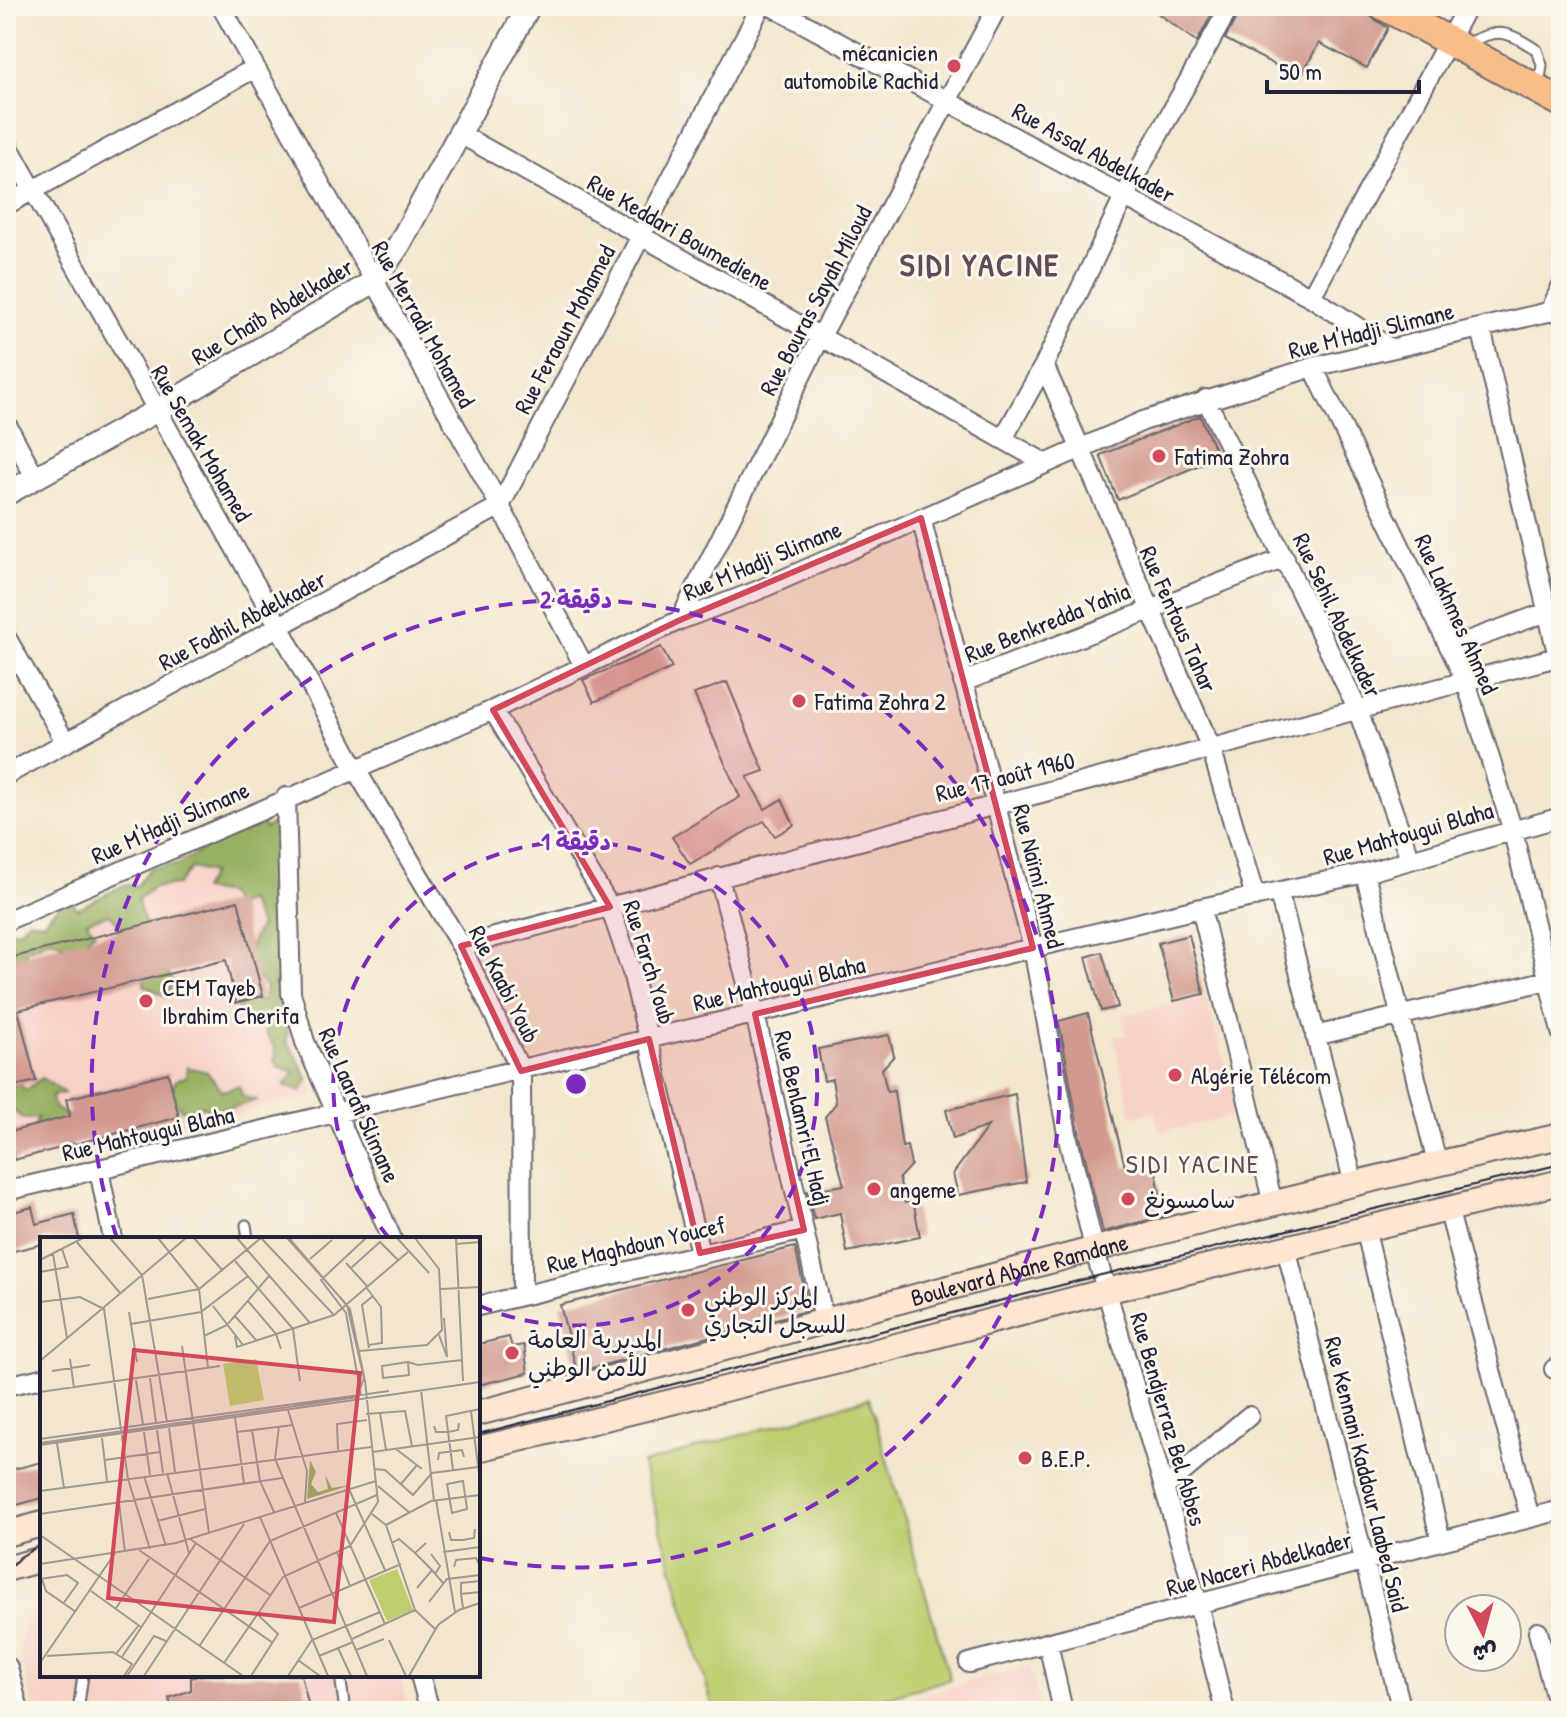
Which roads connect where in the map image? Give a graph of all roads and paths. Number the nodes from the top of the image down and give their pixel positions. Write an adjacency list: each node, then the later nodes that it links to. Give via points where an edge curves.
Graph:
1 (221, 6): 10 (street, Rue Merradi Mohamed)
2 (529, 6): 13 (street, Rue Chaïb Abdelkader)
3 (761, 6): 18 (street, Rue Feraoun Mohamed)
4 (771, 6): 12 (street, Rue Assal Abdelkader)
5 (998, 6): 12 (street, Rue Bouras Sayah Miloud)
6 (1230, 6): 16 (street)
7 (1384, 6): 9 (main road)
8 (1467, 6): 9 (street)
9 (1454, 43): 11 (main road); 21 (street)
10 (255, 68): 15 (street); 19 (street, Rue Merradi Mohamed)
11 (1550, 96)
12 (949, 99): 16 (street, Rue Assal Abdelkader); 24 (street, Rue Bouras Sayah Miloud)
13 (460, 134): 18 (street, Rue Keddari Boumediene); 19 (street, Rue Chaïb Abdelkader)
14 (6, 142): 15 (street, Rue Semak Mohamed)
15 (31, 190): 17 (street); 29 (street, Rue Semak Mohamed)
16 (1124, 197): 21 (street, Rue Assal Abdelkader); 26 (street)
17 (6, 205)
18 (640, 237): 24 (street, Rue Keddari Boumediene); 36 (street, Rue Feraoun Mohamed)
19 (373, 282): 29 (street, Rue Chaïb Abdelkader); 36 (street, Rue Merradi Mohamed)
20 (1561, 287): 22 (street)
21 (1311, 297): 25 (street, Rue Assal Abdelkader)
22 (1556, 310): 23 (street, Rue M'Hadji Slimane)
23 (1481, 328): 25 (street, Rue M'Hadji Slimane); 40 (street)
24 (820, 338): 31 (street, Rue Keddari Boumediene); 41 (street, Rue Bouras Sayah Miloud)
25 (1390, 348): 27 (street, Rue M'Hadji Slimane)
26 (1044, 365): 31 (street); 32 (street, Rue Fentous Tahar)
27 (1313, 367): 28 (street, Rue M'Hadji Slimane); 44 (street, Rue Lakhmes Ahmed)
28 (1206, 399): 32 (street, Rue M'Hadji Slimane); 38 (street, Rue Sehil Abdelkader)
29 (156, 411): 34 (street, Rue Chaïb Abdelkader); 42 (street, Rue Semak Mohamed)
30 (6, 423): 34 (street)
31 (1003, 439): 33 (street, Rue Keddari Boumediene)
32 (1078, 449): 33 (street, Rue M'Hadji Slimane); 39 (street, Rue Fentous Tahar)
33 (1045, 463): 37 (street, Rue M'Hadji Slimane)
34 (35, 477): 35 (street, Rue Chaïb Abdelkader)
35 (6, 494)
36 (500, 506): 42 (street, Rue Fodhil Abdelkader); 46 (street, Rue Merradi Mohamed)
37 (921, 518): 41 (street, Rue M'Hadji Slimane); 48 (street, Rue Naïmi Ahmed)
38 (1285, 558): 39 (street, Rue Benkredda Yahia); 49 (street, Rue Sehil Abdelkader)
39 (1148, 608): 48 (street, Rue Benkredda Yahia); 52 (street, Rue Fentous Tahar)
40 (1547, 612): 44 (street); 45 (street)
41 (680, 620): 46 (street, Rue M'Hadji Slimane)
42 (280, 628): 51 (street, Rue Fodhil Abdelkader); 53 (street, Rue Semak Mohamed)
43 (6, 637): 51 (street)
44 (1451, 647): 47 (street, Rue Lakhmes Ahmed)
45 (1560, 657): 47 (street, Rue 17 août 1960)
46 (584, 666): 50 (street, Rue M'Hadji Slimane)
47 (1465, 679): 49 (street, Rue 17 août 1960); 58 (street, Rue Lakhmes Ahmed)
48 (963, 682): 56 (street, Rue Naïmi Ahmed)
49 (1357, 708): 52 (street, Rue 17 août 1960); 59 (street, Rue Sehil Abdelkader)
50 (493, 710): 53 (street, Rue M'Hadji Slimane); 64 (street, Rue Farch Youb)
51 (66, 743): 54 (street, Rue Fodhil Abdelkader)
52 (1211, 748): 56 (street, Rue 17 août 1960); 63 (street, Rue Fentous Tahar)
53 (355, 768): 55 (street, Rue M'Hadji Slimane); 67 (street, Rue Kaabi Youb)
54 (6, 775)
55 (286, 797): 66 (street, Rue M'Hadji Slimane); 76 (street, Rue Laarafi Slimane, via 291,993 305,1042)
56 (997, 802): 61 (street, Rue 17 août 1960); 68 (street, Rue Naïmi Ahmed)
57 (1561, 817): 58 (street, Rue Mahtougui Blaha)
58 (1512, 828): 59 (street, Rue Mahtougui Blaha); 69 (street, Rue Lakhmes Ahmed)
59 (1410, 859): 60 (street, Rue Mahtougui Blaha)
60 (1365, 873): 62 (street, Rue Mahtougui Blaha); 71 (street)
61 (719, 877): 64 (street, Rue 17 août 1960); 70 (street, Rue Benlamri El Hadj)
62 (1279, 893): 63 (street, Rue Mahtougui Blaha); 73 (street)
63 (1255, 897): 65 (street, Rue Mahtougui Blaha)
64 (610, 907): 67 (street, Rue 17 août 1960); 74 (street, Rue Farch Youb)
65 (1201, 908): 68 (street, Rue Mahtougui Blaha); 83 (street)
66 (6, 921)
67 (461, 946): 75 (street, Rue Kaabi Youb)
68 (1033, 948): 70 (street, Rue Mahtougui Blaha); 91 (street, Rue Naïmi Ahmed)
69 (1555, 979): 71 (street); 72 (street, Rue Lakhmes Ahmed)
70 (755, 1014): 74 (street, Rue Mahtougui Blaha); 87 (street, Rue Benlamri El Hadj)
71 (1400, 1016): 73 (street); 78 (street)
72 (1561, 1032)
73 (1315, 1036): 81 (street)
74 (649, 1039): 75 (street, Rue Mahtougui Blaha); 93 (street, Rue Farch Youb)
75 (521, 1071): 76 (street, Rue Mahtougui Blaha); 95 (street, Rue Kaabi Youb)
76 (338, 1112): 79 (street, Rue Mahtougui Blaha); 90 (street, Rue Laarafi Slimane)
77 (1561, 1136): 78 (main road, Boulevard Abane Ramdane)
78 (1437, 1163): 81 (main road, Boulevard Abane Ramdane)
79 (99, 1170): 82 (street, Rue Mahtougui Blaha); 88 (street)
80 (1561, 1182): 84 (main road, Boulevard Abane Ramdane)
81 (1354, 1184): 83 (main road, Boulevard Abane Ramdane)
82 (6, 1191)
83 (1273, 1204): 91 (main road, Boulevard Abane Ramdane)
84 (1448, 1208): 86 (main road, Boulevard Abane Ramdane); 105 (street)
85 (246, 1225): 89 (lane)
86 (1365, 1228): 92 (main road, Boulevard Abane Ramdane); 108 (street)
87 (804, 1230): 93 (street, Rue Maghdoun Youcef); 97 (street, Rue Benlamri El Hadj)
88 (113, 1237)
89 (248, 1237)
90 (391, 1237)
91 (1094, 1248): 94 (street, Rue Bendjerraz Bel Abbes); 97 (main road, Boulevard Abane Ramdane)
92 (1286, 1248): 94 (main road, Boulevard Abane Ramdane); 110 (street, Rue Kennani Kaddour Laabed Said)
93 (700, 1253): 95 (street, Rue Maghdoun Youcef)
94 (1106, 1291): 102 (main road, Boulevard Abane Ramdane); 103 (street, Rue Bendjerraz Bel Abbes)
95 (522, 1295): 96 (street, Rue Maghdoun Youcef)
96 (480, 1306)
97 (825, 1324): 100 (main road, Boulevard Abane Ramdane)
98 (40, 1378): 99 (street)
99 (6, 1386)
100 (480, 1412)
101 (1249, 1416): 103 (street)
102 (480, 1449)
103 (1164, 1488): 112 (street, Rue Bendjerraz Bel Abbes)
104 (1561, 1510): 105 (street, Rue Naceri Abdelkader)
105 (1530, 1518): 108 (street, Rue Naceri Abdelkader)
106 (40, 1525): 107 (main road)
107 (6, 1534)
108 (1441, 1541): 110 (street, Rue Naceri Abdelkader)
109 (40, 1560): 111 (main road)
110 (1364, 1561): 112 (street, Rue Naceri Abdelkader); 126 (street, Rue Kennani Kaddour Laabed Said)
111 (6, 1569)
112 (1198, 1604): 114 (street, Rue Naceri Abdelkader); 125 (street, Rue Bendjerraz Bel Abbes)
113 (1538, 1632): 127 (street)
114 (1048, 1643): 115 (street, Rue Naceri Abdelkader); 124 (street)
115 (969, 1663)
116 (6, 1668): 120 (street)
117 (83, 1677): 121 (lane)
118 (340, 1677): 122 (lane)
119 (421, 1677): 123 (street)
120 (17, 1711)
121 (78, 1711)
122 (345, 1711)
123 (430, 1711)
124 (1063, 1711)
125 (1225, 1711)
126 (1402, 1711)
127 (1559, 1711)

